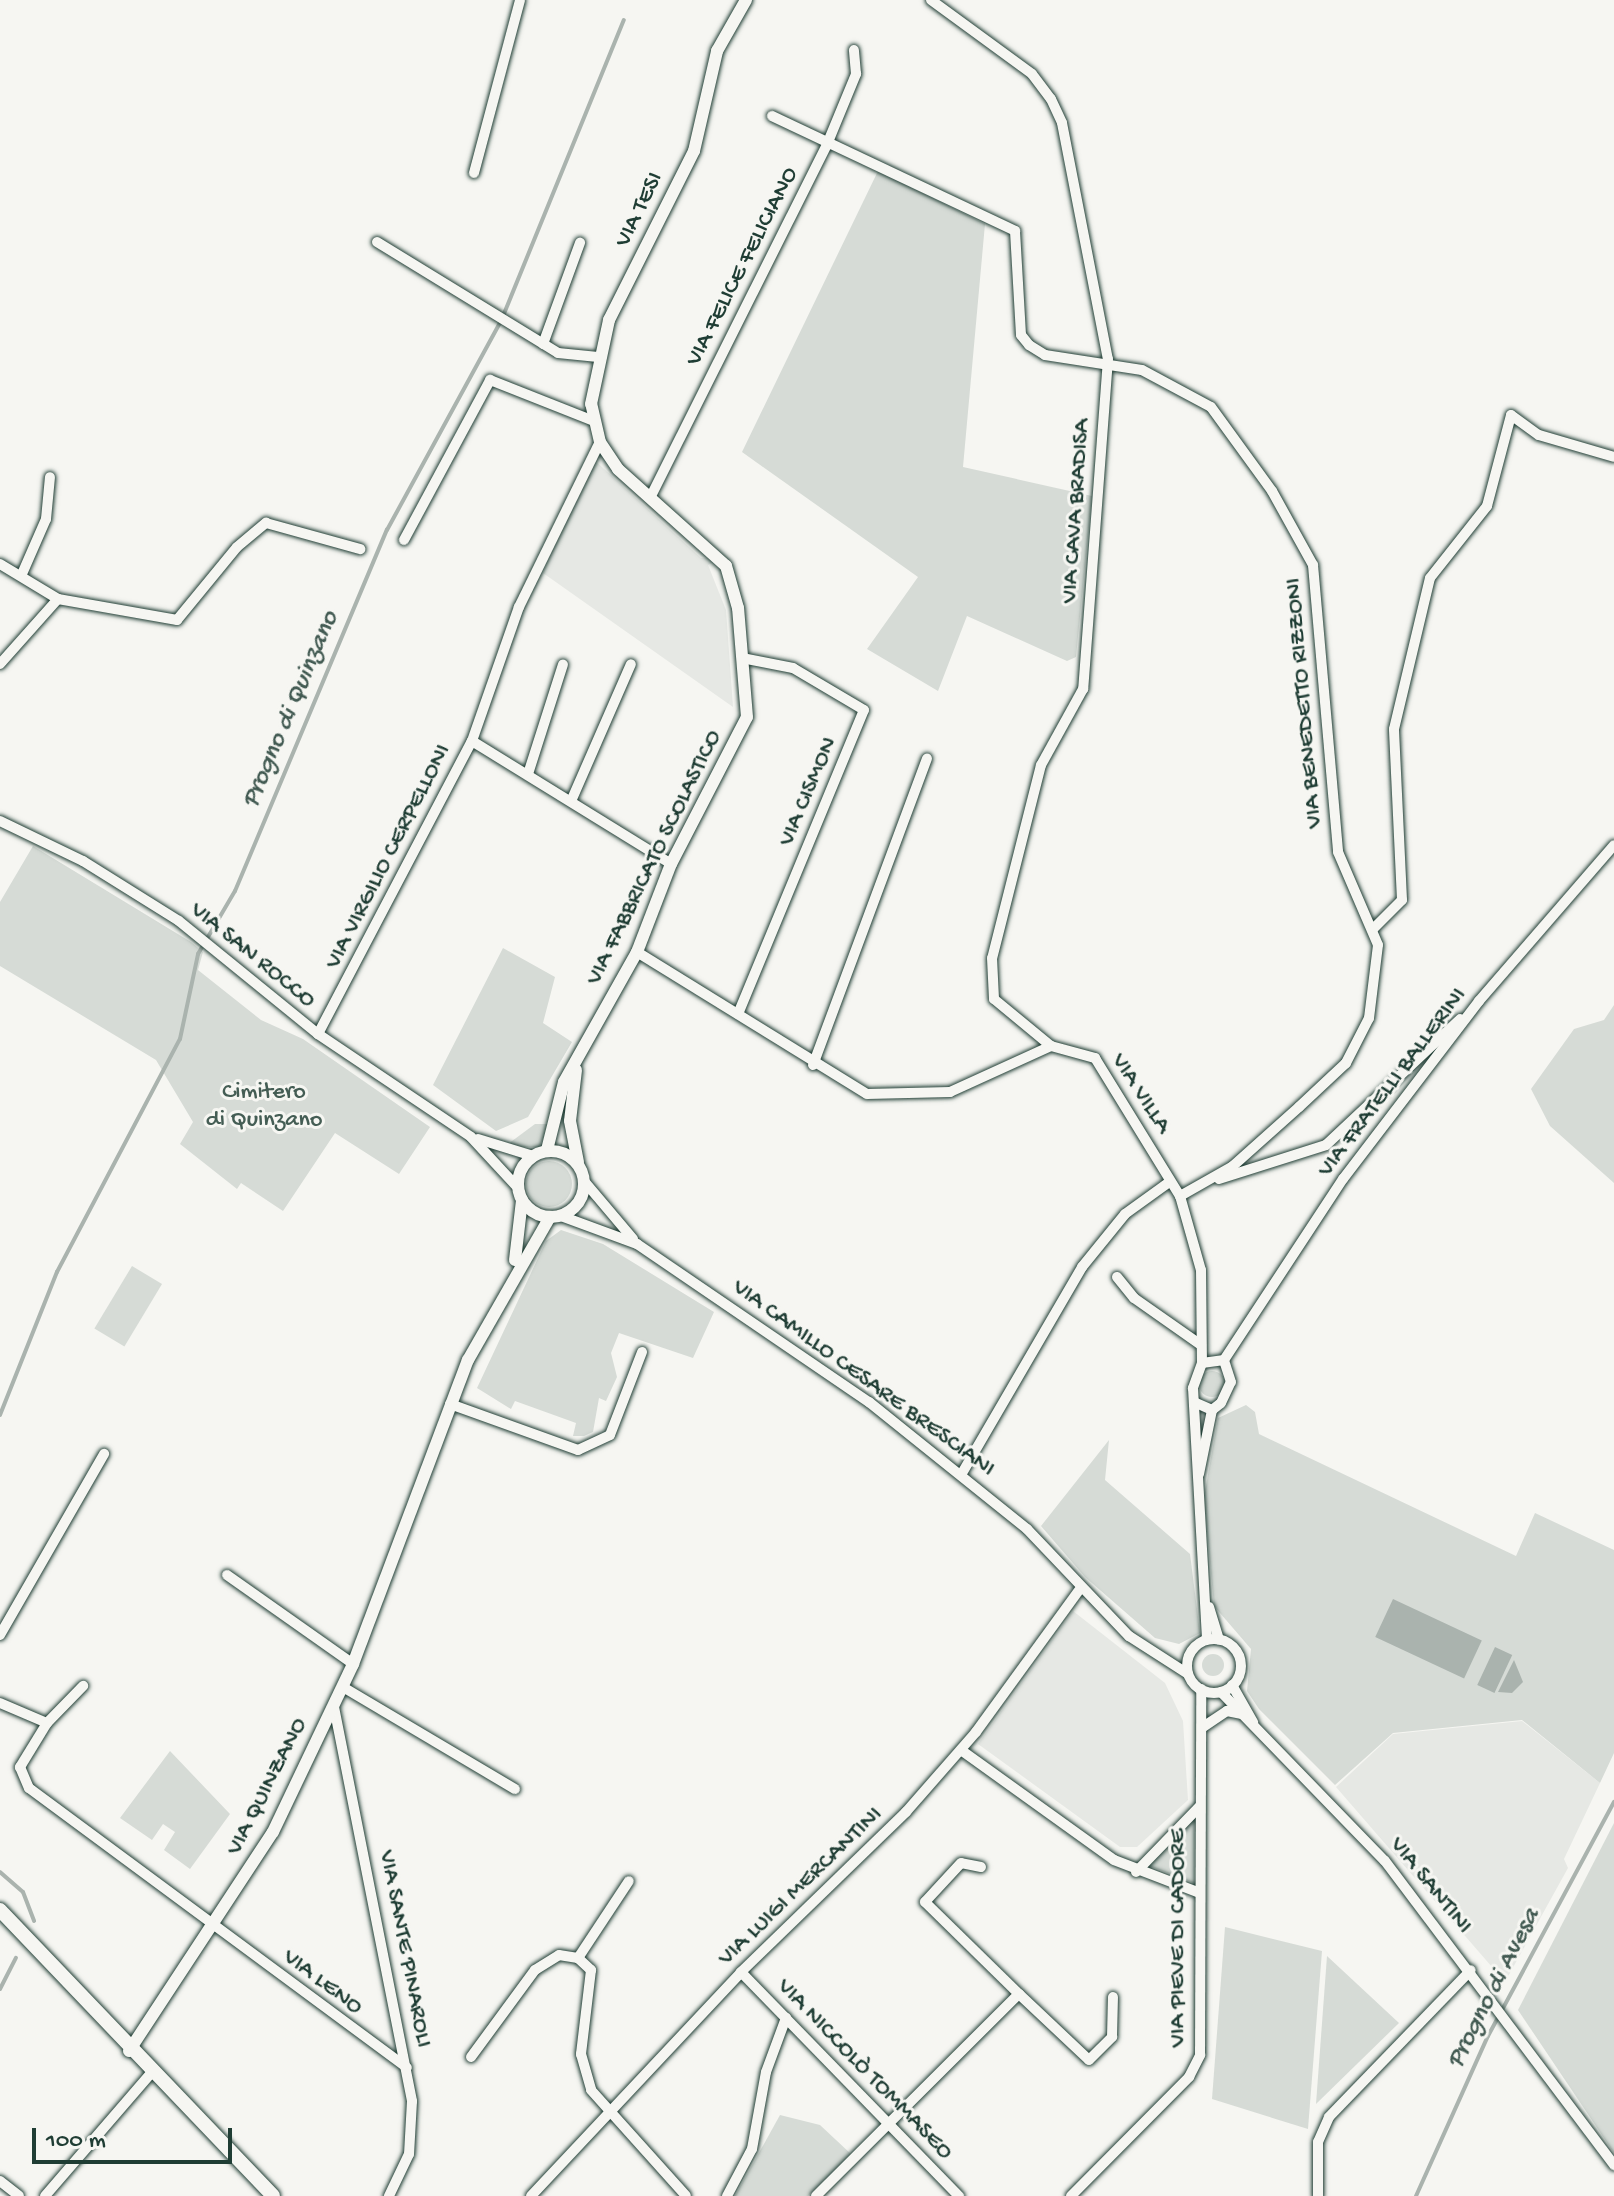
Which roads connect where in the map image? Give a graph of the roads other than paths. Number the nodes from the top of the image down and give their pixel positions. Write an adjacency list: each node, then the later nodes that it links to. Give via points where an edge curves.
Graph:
1 (520, 0): 7 (street)
2 (746, 0): 11 (street, VIA TESI, via 717,51 694,151 609,320)
3 (931, 0): 12 (street, VIA CAVA BRADISA, via 1032,74 1051,99 1062,123)
4 (854, 50): 6 (street, VIA FELICE FELICIANO, via 856,74)
5 (772, 116): 6 (street, VIA BENEDETTO RIZZONI)
6 (828, 142): 12 (street, VIA BENEDETTO RIZZONI, via 1015,231 1021,335 1045,355); 17 (street, VIA FELICE FELICIANO)
7 (474, 173)
8 (377, 242): 10 (street)
9 (580, 243): 10 (street)
10 (543, 344): 11 (street)
11 (598, 357): 13 (street, VIA TESI)
12 (1108, 359): 34 (street, VIA BENEDETTO RIZZONI, via 1211,407 1264,478 1313,565 1338,852); 39 (street, VIA CAVA BRADISA, via 1083,689 1041,765 1006,886 992,958 994,999)
13 (591, 420): 14 (street, VIA TESI); 18 (street, via 490,380)
14 (600, 442): 17 (street, VIA FABBRICATO SCOLASTICO); 27 (street, VIA VIRGILIO CERPELLONI, via 519,607)
15 (1614, 457): 34 (street, via 1539,435 1511,415 1487,506 1430,578 1394,729 1402,900)
16 (50, 477): 21 (street, via 46,519)
17 (650, 498): 23 (street, VIA FABBRICATO SCOLASTICO, via 726,566)
18 (404, 540)
19 (360, 549): 22 (street, via 266,523 237,547 177,620)
20 (0, 564): 21 (street)
21 (22, 574): 22 (street)
22 (58, 599): 24 (street)
23 (742, 658): 33 (street, VIA FABBRICATO SCOLASTICO, via 747,717); 37 (street, VIA CISMON, via 793,668 864,710)
24 (0, 664)
25 (563, 664): 29 (street)
26 (631, 664): 30 (street)
27 (472, 741): 29 (street, VIA VIRGILIO CERPELLONI); 38 (street, VIA VIRGILIO CERPELLONI)
28 (927, 759): 41 (street)
29 (528, 774): 30 (street, VIA VIRGILIO CERPELLONI)
30 (572, 799): 33 (street, VIA VIRGILIO CERPELLONI, via 577,809)
31 (0, 821): 38 (street, VIA SAN ROCCO, via 83,861 194,933)
32 (1614, 845): 36 (street, VIA FRATELLI BALLERINI)
33 (671, 864): 35 (street, VIA FABBRICATO SCOLASTICO)
34 (1373, 929): 47 (street, VIA BENEDETTO RIZZONI, via 1378,972 1369,1018 1346,1063)
35 (637, 952): 37 (street); 40 (street, VIA FABBRICATO SCOLASTICO)
36 (1479, 1001): 47 (street, via 1326,1145); 57 (street, VIA FRATELLI BALLERINI, via 1343,1179)
37 (738, 1014): 41 (street)
38 (318, 1034): 42 (street, VIA SAN ROCCO)
39 (1051, 1046): 41 (street, via 950,1092 912,1097 867,1094); 48 (street, VIA VILLA, via 1095,1058)
40 (579, 1055): 43 (street, VIA FABBRICATO SCOLASTICO, via 560,1090); 45 (street, VIA FABBRICATO SCOLASTICO, via 570,1121)
41 (813, 1065)
42 (471, 1137): 44 (street, VIA SAN ROCCO); 49 (street, VIA SAN ROCCO)
43 (547, 1150): 44 (street); 45 (street)
44 (533, 1156): 49 (street, VIA QUINZANO)
45 (578, 1164): 46 (street)
46 (584, 1181): 51 (street, VIA QUINZANO, via 580,1201); 52 (street, VIA CAMILLO CESARE BRESCIANI)
47 (1208, 1182): 50 (street)
48 (1168, 1183): 50 (street, VIA VILLA); 63 (street, via 1125,1214 1082,1267)
49 (520, 1194): 51 (street); 53 (street, VIA QUINZANO)
50 (1180, 1196): 55 (street, VIA VILLA, via 1201,1270)
51 (555, 1216): 52 (street, VIA CAMILLO CESARE BRESCIANI); 53 (street, VIA QUINZANO)
52 (637, 1244): 63 (street, VIA CAMILLO CESARE BRESCIANI)
53 (513, 1271): 60 (street, VIA QUINZANO)
54 (1117, 1277): 55 (street, via 1134,1298)
55 (1201, 1345): 58 (street, VIA VILLA)
56 (642, 1352): 60 (street, via 610,1435 578,1450)
57 (1224, 1360): 58 (street); 61 (street, VIA VILLA, via 1231,1382)
58 (1202, 1363): 59 (street, VIA VILLA)
59 (1194, 1402): 61 (street); 64 (street, VIA VILLA)
60 (450, 1404): 71 (street, VIA QUINZANO)
61 (1212, 1410): 64 (street, VIA VILLA)
62 (104, 1454): 67 (street)
63 (961, 1475): 66 (street, VIA CAMILLO CESARE BRESCIANI, via 1027,1529)
64 (1197, 1488): 68 (street, VIA VILLA)
65 (227, 1575): 71 (street)
66 (1079, 1590): 70 (street, VIA CAMILLO CESARE BRESCIANI); 85 (street, VIA LUIGI MERCANTINI)
67 (0, 1635)
68 (1213, 1639): 69 (street); 73 (street, VIA SANTINI, via 1240,1657)
69 (1189, 1655): 70 (street); 72 (street)
70 (1159, 1657): 72 (street, VIA CAMILLO CESARE BRESCIANI)
71 (353, 1664): 75 (street, VIA QUINZANO)
72 (1188, 1674): 76 (street)
73 (1232, 1685): 77 (street); 83 (street, VIA SANTINI)
74 (83, 1686): 82 (street)
75 (343, 1687): 79 (street, VIA QUINZANO); 86 (street)
76 (1201, 1689): 77 (street); 80 (street, VIA PIEVE DI CADORE)
77 (1218, 1692): 80 (street); 81 (street, VIA SANTINI)
78 (0, 1703): 82 (street)
79 (334, 1707): 93 (street, VIA QUINZANO); 102 (street, VIA SANTE PINAROLI)
80 (1204, 1708): 84 (street, VIA PIEVE DI CADORE)
81 (1241, 1714): 83 (street, VIA SANTINI); 84 (street, via 1227,1711)
82 (47, 1723): 93 (street, via 20,1767 29,1788)
83 (1254, 1724): 95 (street, VIA SANTINI, via 1375,1849)
84 (1203, 1727): 87 (street, VIA PIEVE DI CADORE)
85 (961, 1750): 89 (street); 96 (street, VIA LUIGI MERCANTINI)
86 (515, 1789)
87 (1200, 1806): 89 (street); 91 (street, VIA PIEVE DI CADORE)
88 (981, 1867): 97 (street, via 961,1863 925,1902)
89 (1136, 1872): 91 (street)
90 (629, 1881): 94 (street)
91 (1200, 1893): 117 (street, VIA PIEVE DI CADORE, via 1200,2055 1189,2077)
92 (0, 1910): 100 (main road)
93 (215, 1927): 100 (street, VIA QUINZANO); 102 (street, VIA LENO)
94 (578, 1958): 101 (street, via 559,1955 535,1970); 104 (street, via 591,1982 585,2071)
95 (1471, 1970): 106 (street, VIA SANTINI); 118 (street, via 1329,2117 1318,2142)
96 (741, 1972): 99 (street, VIA NICCOLÒ TOMMASEO); 104 (street, VIA LUIGI MERCANTINI)
97 (1019, 1994): 98 (street, via 1089,2060 1112,2037); 105 (street)
98 (1113, 1997)
99 (786, 2018): 105 (street, VIA NICCOLÒ TOMMASEO); 114 (street, via 766,2072 752,2149)
100 (129, 2051): 103 (main road)
101 (471, 2057)
102 (407, 2068): 111 (street, VIA SANTE PINAROLI, via 409,2154)
103 (151, 2073): 109 (street); 110 (main road)
104 (611, 2112): 112 (street, VIA LUIGI MERCANTINI); 113 (street)
105 (888, 2125): 115 (street); 116 (street, VIA NICCOLÒ TOMMASEO)
106 (1614, 2165)
107 (0, 2181): 108 (street)
108 (19, 2196)
109 (45, 2196)
110 (273, 2196)
111 (389, 2196)
112 (531, 2196)
113 (686, 2196)
114 (727, 2196)
115 (816, 2196)
116 (959, 2196)
117 (1071, 2196)
118 (1318, 2196)

